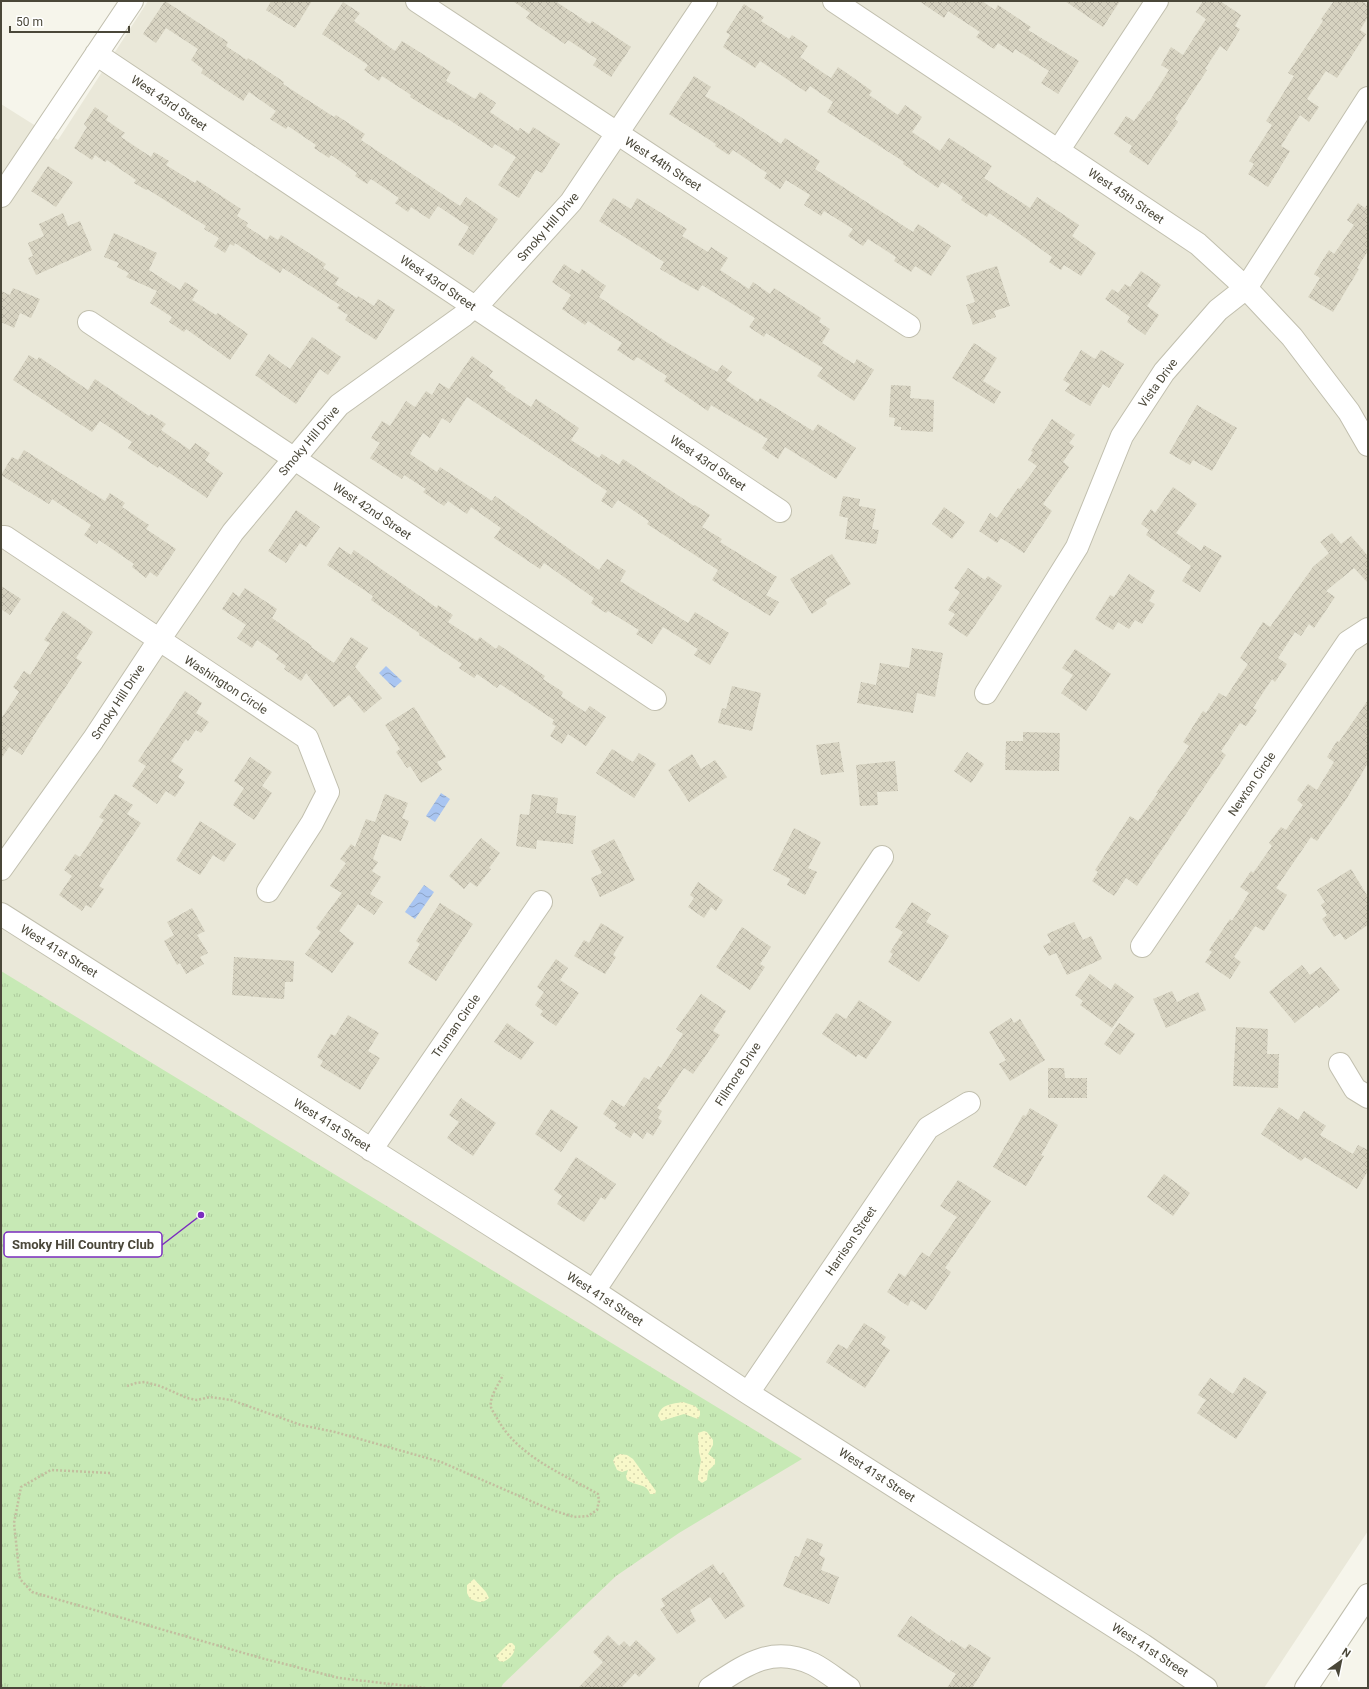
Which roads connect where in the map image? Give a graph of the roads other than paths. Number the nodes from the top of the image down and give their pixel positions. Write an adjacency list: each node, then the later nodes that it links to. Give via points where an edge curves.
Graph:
1 (132, 1): 6 (street)
2 (417, 1): 8 (street, West 44th Street)
3 (706, 1): 8 (street, Smoky Hill Drive)
4 (834, 1): 9 (street, West 45th Street)
5 (1158, 1): 9 (street)
6 (96, 54): 10 (street); 12 (street, West 43rd Street)
7 (1368, 98): 11 (street, Vista Drive)
8 (618, 134): 12 (street, Smoky Hill Drive, via 571,202 476,307); 14 (street, West 44th Street)
9 (1058, 151): 11 (street, West 45th Street, via 1198,244)
10 (1, 196)
11 (1246, 288): 15 (street, West 45th Street, via 1292,337 1349,412); 21 (street, Vista Drive, via 1218,310 1164,372 1122,436 1077,547)
12 (474, 306): 16 (street, Smoky Hill Drive, via 339,405); 17 (street, West 43rd Street)
13 (89, 322): 16 (street, West 42nd Street)
14 (909, 326)
15 (1368, 445)
16 (294, 459): 20 (street, Smoky Hill Drive, via 233,532); 22 (street, West 42nd Street)
17 (780, 511)
18 (1, 537): 20 (street, Washington Circle, via 5,537)
19 (1368, 629): 28 (street, Newton Circle, via 1348,642)
20 (159, 640): 24 (street, Smoky Hill Drive, via 93,740); 25 (street, Washington Circle, via 307,738 328,792 312,823)
21 (986, 693)
22 (655, 699)
23 (882, 856): 33 (street, Fillmore Drive)
24 (1, 869)
25 (268, 891)
26 (541, 902): 32 (street, Truman Circle)
27 (1, 914): 32 (street, West 41st Street)
28 (1142, 946)
29 (1340, 1064): 30 (street, via 1355,1089)
30 (1368, 1097)
31 (969, 1103): 34 (street, Harrison Street, via 928,1128)
32 (371, 1150): 33 (street, West 41st Street)
33 (594, 1291): 34 (street, West 41st Street)
34 (748, 1393): 38 (street, West 41st Street, via 1143,1645)
35 (1368, 1595): 39 (street)
36 (710, 1688): 37 (street, via 742,1666 765,1657 780,1656 813,1664)
37 (849, 1688)
38 (1206, 1688)
39 (1306, 1688)

